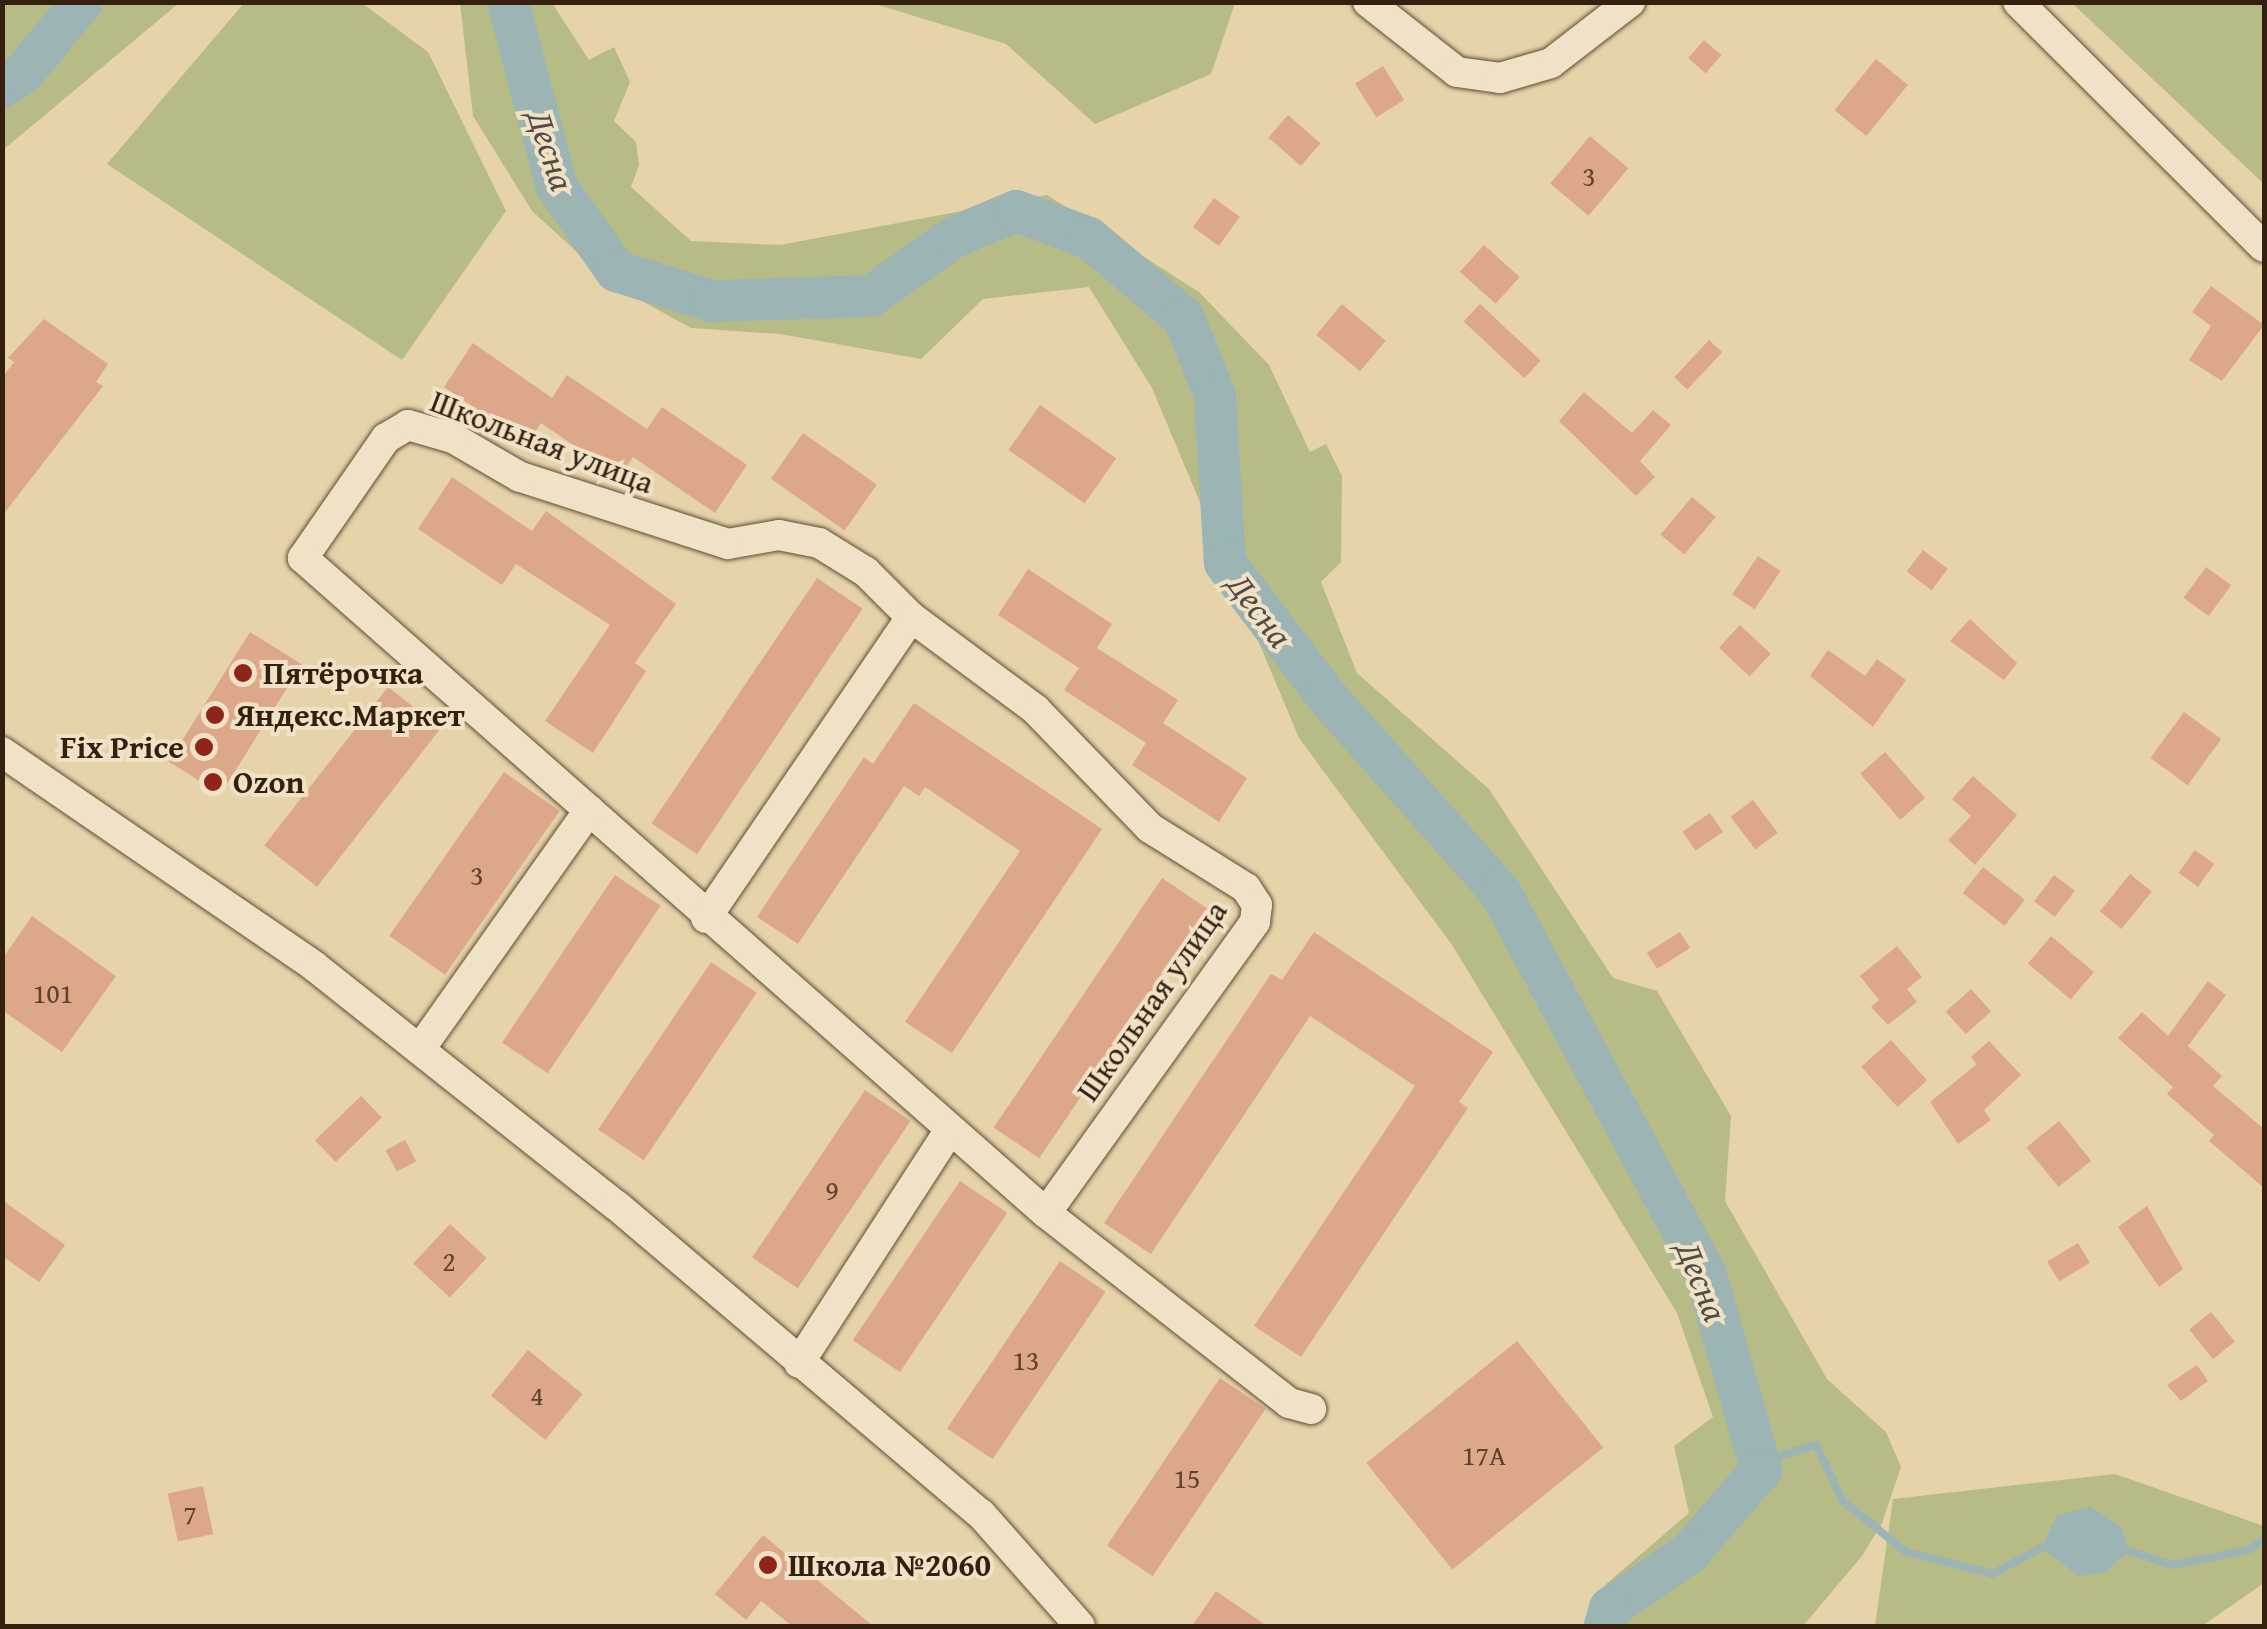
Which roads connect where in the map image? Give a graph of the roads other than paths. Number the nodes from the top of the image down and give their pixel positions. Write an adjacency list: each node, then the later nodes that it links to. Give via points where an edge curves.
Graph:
1 (1368, 2): 2 (street, via 1456,72 1500,78 1551,63)
2 (1630, 2)
3 (2018, 2): 4 (street)
4 (2264, 247)
5 (911, 617): 7 (street, Школьная улица, via 858,566 819,543 779,535 728,544 520,477 453,438 408,424 303,558); 8 (street); 11 (street, Школьная улица, via 992,672 1150,828 1246,888 1257,905 1254,922)
6 (2, 752): 9 (street, via 314,966)
7 (589, 810): 8 (street, Школьная улица); 9 (street)
8 (706, 918): 10 (street, Школьная улица, via 806,997)
9 (420, 1049): 12 (street)
10 (949, 1131): 11 (street, Школьная улица); 12 (street)
11 (1046, 1213): 13 (street, Школьная улица, via 1289,1402)
12 (799, 1363): 14 (street, via 982,1514)
13 (1310, 1409)
14 (1080, 1626)

